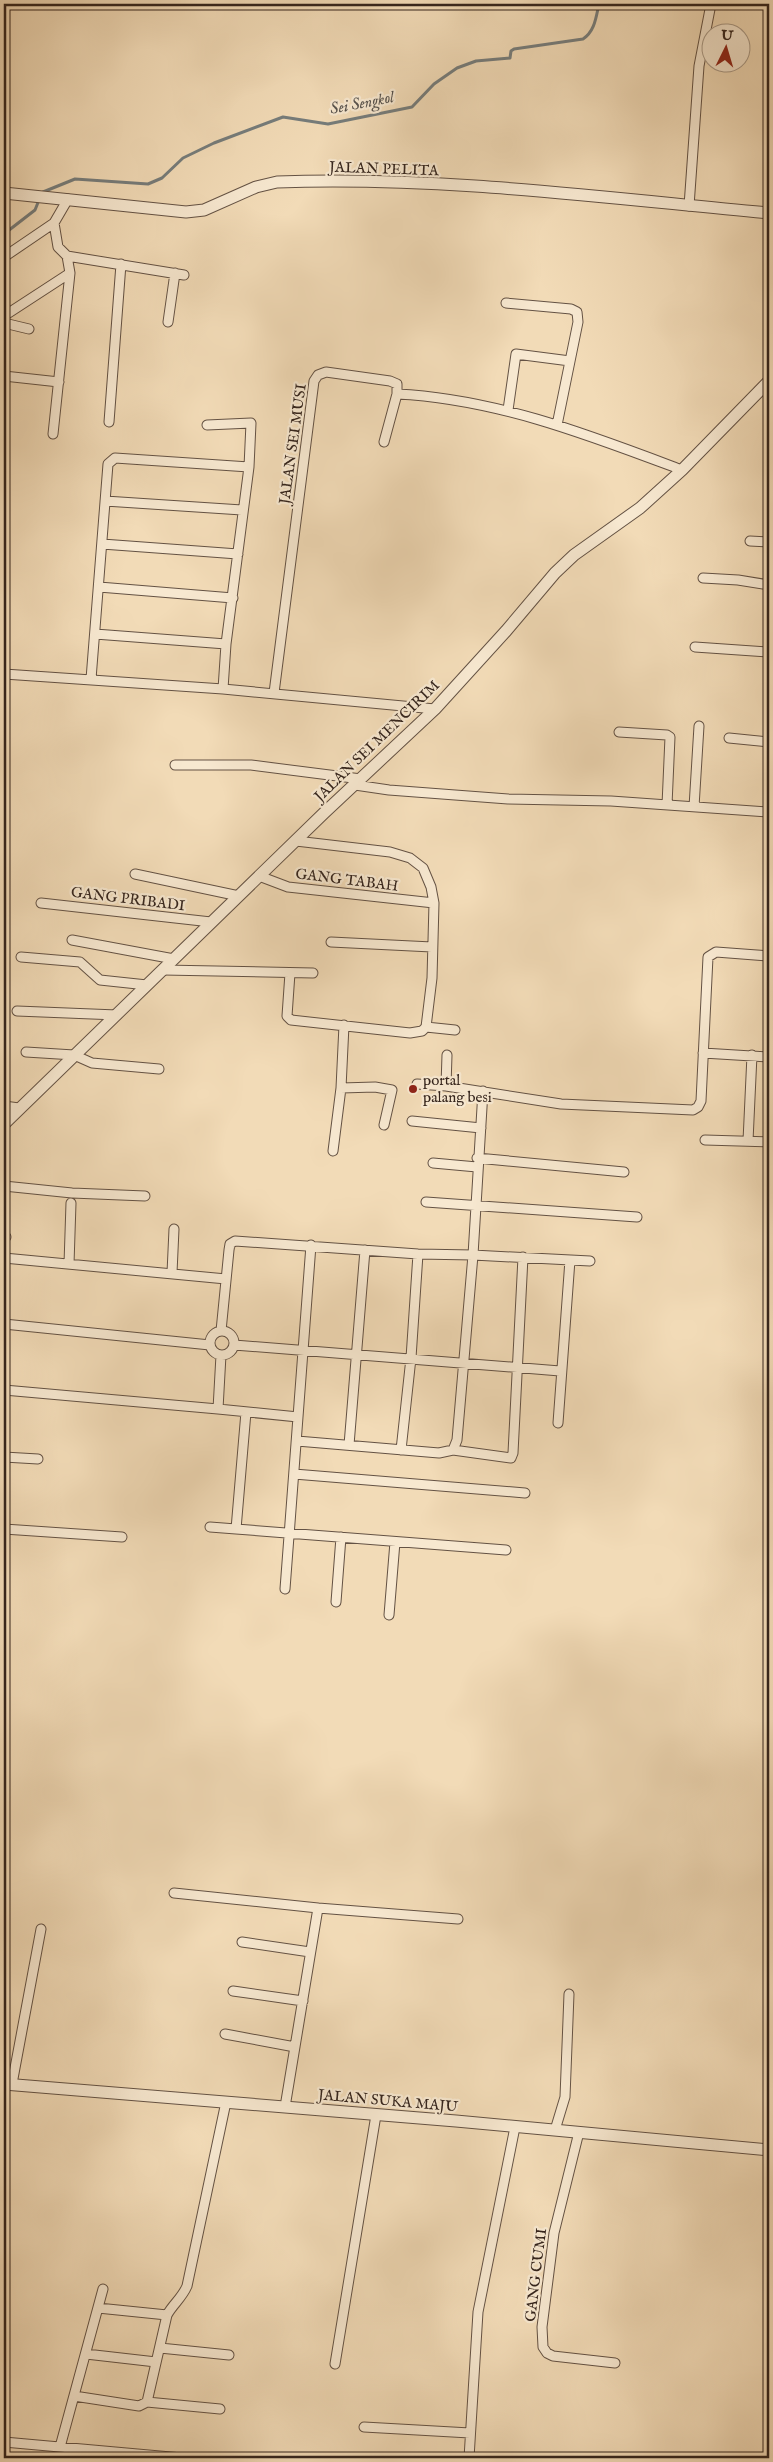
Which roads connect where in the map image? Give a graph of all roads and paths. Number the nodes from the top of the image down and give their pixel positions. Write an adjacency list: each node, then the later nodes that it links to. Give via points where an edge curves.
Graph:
1 (711, 4): 4 (street, via 699,66)
2 (4, 193): 3 (street, JALAN PELITA)
3 (68, 199): 4 (street, JALAN PELITA, via 195,211 256,187 299,181 418,184); 6 (street)
4 (689, 206): 5 (street, JALAN PELITA)
5 (769, 213)
6 (54, 223): 7 (street, via 58,247); 8 (street)
7 (67, 256): 9 (street); 10 (street)
8 (4, 257)
9 (121, 264): 13 (street, via 180,274); 22 (street)
10 (70, 273): 12 (street); 19 (street)
11 (506, 304): 16 (street, via 578,312)
12 (4, 316)
13 (168, 322)
14 (4, 323): 15 (street)
15 (29, 329)
16 (570, 361): 21 (street, via 516,354); 24 (street)
17 (4, 376): 19 (street)
18 (769, 381): 28 (street, JALAN SEI MENCIRIM)
19 (59, 382): 25 (street)
20 (397, 394): 21 (street, via 451,398); 26 (street); 46 (street, JALAN SEI MUSI, via 397,384 390,381 326,372 314,381)
21 (508, 410): 24 (street)
22 (109, 422)
23 (207, 425): 27 (street, via 251,423)
24 (557, 425): 28 (street)
25 (53, 434)
26 (384, 442)
27 (248, 467): 29 (street, via 115,458 108,464); 30 (street)
28 (682, 470): 47 (street, JALAN SEI MENCIRIM, via 640,508 574,555 555,573)
29 (105, 501): 30 (street); 33 (street)
30 (242, 510): 34 (street)
31 (750, 541): 32 (street)
32 (769, 542)
33 (102, 544): 34 (street); 37 (street)
34 (238, 554): 38 (street)
35 (704, 578): 36 (street)
36 (769, 585)
37 (99, 587): 38 (street); 39 (street)
38 (232, 598): 40 (street)
39 (95, 634): 40 (street); 44 (street)
40 (226, 644): 45 (street)
41 (696, 647): 42 (street)
42 (769, 652)
43 (4, 674): 44 (street)
44 (92, 679): 45 (street)
45 (223, 689): 46 (street)
46 (274, 693): 47 (street)
47 (435, 709): 53 (street, JALAN SEI MENCIRIM)
48 (699, 726): 55 (street)
49 (619, 732): 54 (street, via 670,737)
50 (729, 738): 51 (street)
51 (769, 742)
52 (175, 765): 53 (street, via 251,764)
53 (358, 782): 54 (street, via 389,790 488,798); 57 (street, JALAN SEI MENCIRIM)
54 (667, 805): 55 (street)
55 (694, 807): 56 (street)
56 (769, 812)
57 (296, 841): 59 (street, JALAN SEI MENCIRIM); 62 (street, via 380,850 410,858 423,868)
58 (135, 874): 60 (street)
59 (259, 876): 60 (street, JALAN SEI MENCIRIM); 62 (street, GANG TABAH, via 288,888)
60 (239, 896): 63 (street, JALAN SEI MENCIRIM)
61 (41, 903): 63 (street, GANG PRIBADI)
62 (434, 903): 66 (street)
63 (211, 922): 69 (street, JALAN SEI MENCIRIM)
64 (72, 940): 69 (street)
65 (331, 942): 66 (street)
66 (432, 947): 77 (street)
67 (769, 956): 80 (street, via 716,952 708,957)
68 (21, 957): 73 (street, via 80,962 100,980)
69 (174, 959): 70 (street, JALAN SEI MENCIRIM)
70 (163, 970): 71 (street); 73 (street, JALAN SEI MENCIRIM)
71 (290, 973): 72 (street); 76 (street, via 288,1019)
72 (313, 973)
73 (147, 986): 75 (street, JALAN SEI MENCIRIM)
74 (17, 1010): 75 (street)
75 (116, 1015): 82 (street, JALAN SEI MENCIRIM)
76 (344, 1024): 77 (street, via 410,1033); 88 (street)
77 (426, 1027): 78 (street)
78 (455, 1030)
79 (26, 1052): 82 (street)
80 (703, 1053): 83 (street); 89 (street, via 700,1101 693,1110 561,1104)
81 (447, 1054): 87 (street)
82 (74, 1055): 85 (street, via 92,1063); 91 (street, JALAN SEI MENCIRIM)
83 (752, 1056): 84 (street); 97 (street)
84 (769, 1056)
85 (159, 1069)
86 (417, 1084): 87 (street)
87 (446, 1086): 89 (street)
88 (341, 1088): 94 (street, via 392,1090); 99 (street)
89 (483, 1091): 95 (street)
90 (4, 1106): 91 (street)
91 (20, 1108): 93 (street, JALAN SEI MENCIRIM)
92 (412, 1121): 95 (street)
93 (4, 1124)
94 (384, 1126)
95 (480, 1128): 101 (street)
96 (705, 1140): 97 (street)
97 (748, 1141): 98 (street)
98 (769, 1142)
99 (333, 1151)
100 (433, 1163): 101 (street)
101 (477, 1163): 102 (street); 107 (street)
102 (624, 1172)
103 (4, 1186): 104 (street)
104 (145, 1196)
105 (426, 1202): 107 (street)
106 (71, 1203): 118 (street)
107 (476, 1206): 108 (street); 113 (street)
108 (637, 1217)
109 (174, 1230): 119 (street)
110 (311, 1245): 111 (street); 120 (street, via 235,1241 230,1244); 125 (street)
111 (365, 1250): 112 (street); 126 (street)
112 (418, 1254): 113 (street); 128 (street)
113 (473, 1254): 114 (street); 129 (street)
114 (523, 1257): 116 (street); 130 (street)
115 (4, 1258): 118 (street)
116 (570, 1260): 117 (street); 131 (street)
117 (590, 1261)
118 (69, 1264): 119 (street)
119 (172, 1273): 120 (street)
120 (226, 1279): 122 (street)
121 (4, 1324): 123 (street)
122 (220, 1331): 123 (street, via 211,1338); 124 (street, via 232,1335)
123 (210, 1345): 127 (street)
124 (234, 1345): 125 (street); 127 (street, via 229,1353)
125 (303, 1349): 126 (street); 135 (street)
126 (358, 1353): 128 (street); 138 (street)
127 (221, 1355): 133 (street)
128 (411, 1358): 129 (street); 139 (street)
129 (463, 1363): 130 (street); 140 (street, via 457,1440)
130 (517, 1368): 131 (street); 140 (street, via 512,1457)
131 (560, 1371): 136 (street)
132 (4, 1390): 133 (street)
133 (218, 1409): 134 (street)
134 (246, 1412): 135 (street); 147 (street)
135 (298, 1417): 137 (street)
136 (558, 1423)
137 (296, 1442): 138 (street); 143 (street)
138 (349, 1446): 139 (street)
139 (401, 1450): 140 (street, via 439,1453)
140 (453, 1450)
141 (4, 1457): 142 (street)
142 (38, 1459)
143 (294, 1474): 144 (street); 148 (street)
144 (525, 1493)
145 (210, 1527): 147 (street)
146 (4, 1529): 149 (street)
147 (236, 1529): 148 (street)
148 (289, 1533): 150 (street); 153 (street)
149 (122, 1537)
150 (341, 1537): 151 (street); 154 (street)
151 (395, 1542): 152 (street); 155 (street)
152 (506, 1550)
153 (285, 1589)
154 (336, 1602)
155 (389, 1615)
156 (174, 1893): 157 (street)
157 (318, 1908): 158 (street); 161 (street)
158 (458, 1919)
159 (41, 1929): 167 (street)
160 (242, 1942): 161 (street)
161 (310, 1952): 164 (street)
162 (233, 1991): 164 (street)
163 (569, 1994): 172 (street, via 565,2098)
164 (302, 2001): 166 (street)
165 (225, 2034): 166 (street)
166 (295, 2047): 169 (street)
167 (8, 2084): 168 (street, JALAN SUKA MAJU)
168 (226, 2102): 169 (street, JALAN SUKA MAJU); 177 (street, via 187,2286)
169 (285, 2107): 170 (street, JALAN SUKA MAJU)
170 (376, 2115): 171 (street, JALAN SUKA MAJU); 183 (street)
171 (515, 2127): 172 (street, JALAN SUKA MAJU); 188 (street, via 478,2312)
172 (555, 2130): 173 (street, JALAN SUKA MAJU)
173 (579, 2132): 174 (street, JALAN SUKA MAJU); 182 (street, GANG CUMI, via 554,2233 542,2327 543,2347 553,2356)
174 (765, 2150)
175 (104, 2290): 176 (street)
176 (98, 2308): 177 (street); 179 (street)
177 (167, 2315): 178 (street)
178 (160, 2348): 180 (street); 181 (street)
179 (86, 2354): 181 (street); 184 (street)
180 (229, 2355)
181 (156, 2362): 185 (street)
182 (616, 2363)
183 (335, 2364)
184 (74, 2396): 185 (street, via 139,2406); 190 (street)
185 (147, 2402): 186 (street)
186 (220, 2409)
187 (364, 2427): 188 (street)
188 (470, 2433): 192 (street)
189 (4, 2442): 190 (street)
190 (60, 2447): 191 (street)
191 (182, 2458)
192 (469, 2458)

